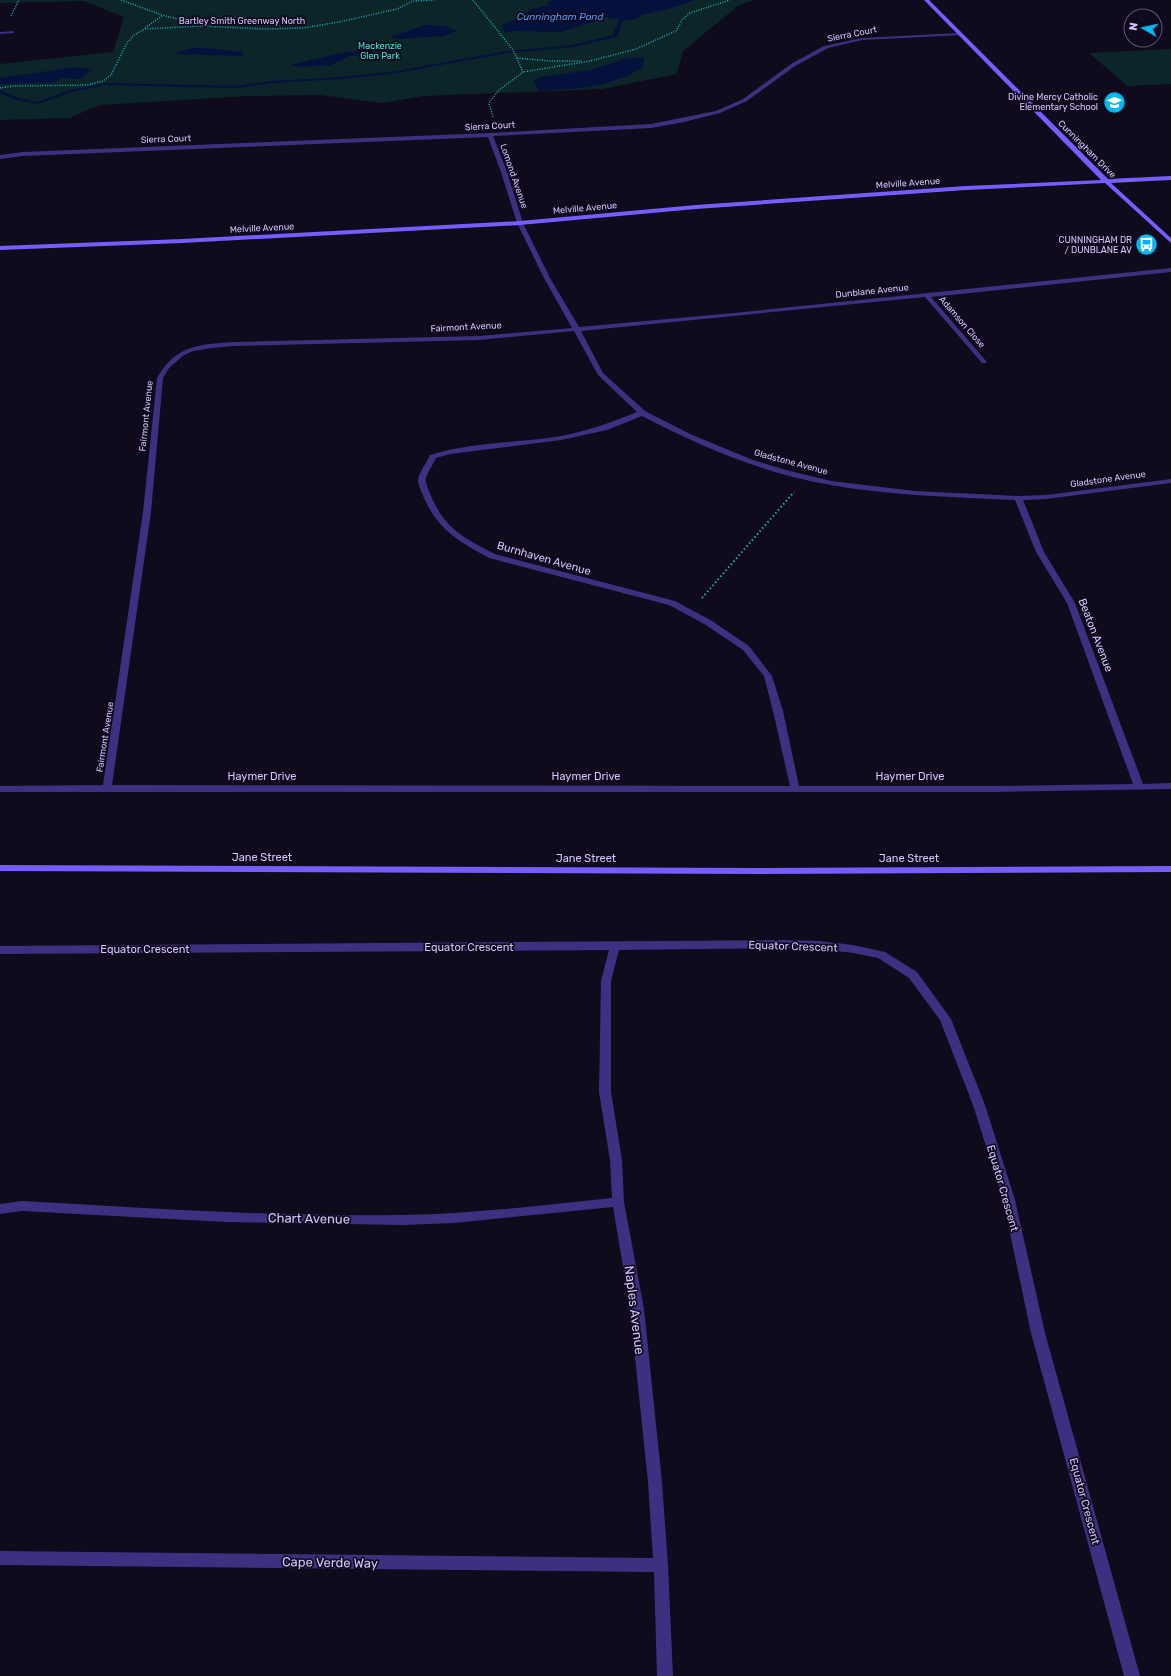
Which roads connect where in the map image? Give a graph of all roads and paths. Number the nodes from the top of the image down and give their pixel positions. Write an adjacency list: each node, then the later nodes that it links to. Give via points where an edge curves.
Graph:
1 (18, 0): 9 (path)
2 (122, 0): 8 (path)
3 (413, 0): 4 (path, Bartley Smith Greenway North); 10 (path, Bartley Smith Greenway North, via 397,9 303,28)
4 (435, 0)
5 (473, 0): 15 (path)
6 (730, 0): 16 (path, via 690,13 682,20 676,31 636,49)
7 (926, 0): 14 (street, Cunningham Drive)
8 (162, 15): 10 (path); 11 (path)
9 (11, 16)
10 (201, 26): 11 (path, Bartley Smith Greenway North)
11 (144, 29): 18 (path, via 127,42 111,75 103,80 88,85)
12 (12, 32): 13 (street)
13 (0, 33)
14 (960, 34): 20 (street, Sierra Court, via 862,39 826,47 793,65 745,100 718,112 684,120 644,126); 23 (street, Cunningham Drive)
15 (517, 58): 16 (path); 17 (path)
16 (590, 61): 17 (path)
17 (523, 72): 19 (path, via 498,91 489,103)
18 (0, 88)
19 (494, 122)
20 (490, 136): 21 (street, Sierra Court, via 91,151); 24 (street, Lomond Avenue)
21 (0, 157)
22 (1171, 178): 23 (street, Melville Avenue)
23 (1106, 181): 24 (street, Melville Avenue, via 958,188); 25 (street, Cunningham Drive)
24 (520, 223): 26 (street, Melville Avenue); 29 (street, Gladstone Avenue)
25 (1171, 241)
26 (0, 248)
27 (1171, 270): 28 (street, Dunblane Avenue)
28 (926, 294): 29 (street, Dunblane Avenue); 30 (street, Adamson Close)
29 (576, 329): 31 (street, Gladstone Avenue, via 600,374); 38 (street, Fairmont Avenue, via 479,338 234,344 202,347 183,352 170,360 160,378 147,512)
30 (984, 362)
31 (642, 413): 34 (street, Gladstone Avenue, via 687,436 750,462 830,483 915,493); 39 (street, Burnhaven Avenue, via 604,428 561,438 449,452 433,457 422,479 428,502 447,528 492,556 672,604 709,623 746,648 768,676)
32 (1171, 481): 34 (street, Gladstone Avenue, via 1046,497)
33 (798, 487): 35 (path)
34 (1018, 498): 36 (street, Beaton Avenue, via 1040,552 1071,603)
35 (702, 598)
36 (1139, 786): 37 (street, Haymer Drive); 39 (street, Haymer Drive)
37 (1171, 786)
38 (107, 788): 39 (street, Haymer Drive); 40 (street, Haymer Drive)
39 (796, 788)
40 (0, 789)
41 (0, 868): 42 (street, Jane Street, via 740,871)
42 (1171, 868)
43 (615, 946): 44 (street, Equator Crescent); 45 (street, Naples Avenue, via 606,981 605,1092 616,1160); 50 (street, Equator Crescent, via 820,945 881,955 913,975 945,1019 978,1105 1009,1200 1038,1333)
44 (0, 950)
45 (618, 1202): 46 (street, Chart Avenue, via 454,1218 403,1220 226,1217 22,1206); 48 (street, Naples Avenue, via 637,1309)
46 (0, 1209)
47 (0, 1558): 48 (street, Cape Verde Way)
48 (661, 1565): 49 (street, Naples Avenue)
49 (665, 1676)
50 (1132, 1676)

